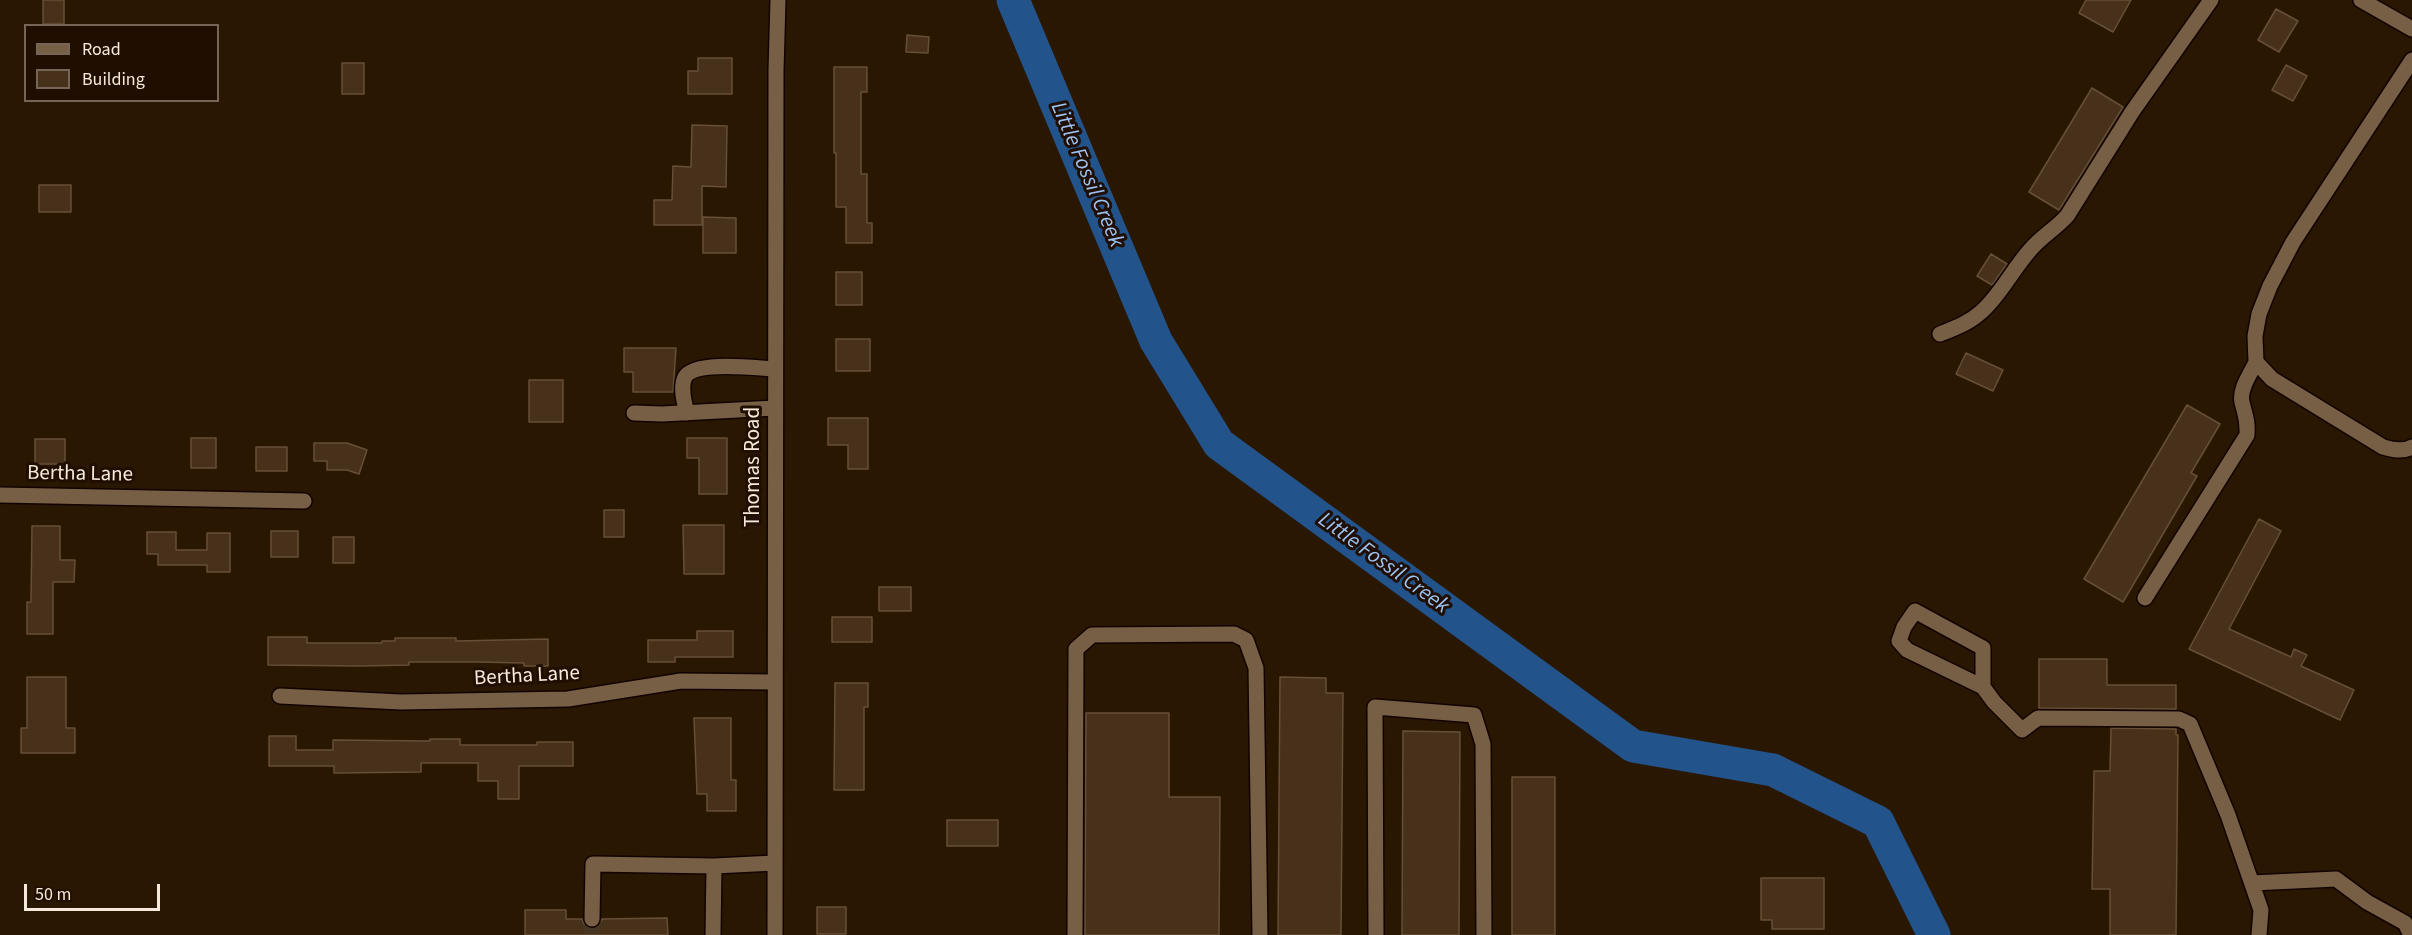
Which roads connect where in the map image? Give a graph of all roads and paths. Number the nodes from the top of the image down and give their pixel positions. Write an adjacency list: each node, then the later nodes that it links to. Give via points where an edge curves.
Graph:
1 (778, 0): 8 (street, Thomas Road)
2 (2211, 0): 6 (street, via 2132,112 2067,216 2040,239 1983,311 1967,323)
3 (2361, 0): 4 (street)
4 (2412, 29)
5 (2412, 60): 7 (street, via 2294,242 2270,286 2259,314)
6 (1940, 334)
7 (2256, 362): 12 (street, via 2272,379 2383,447); 15 (street, via 2242,390 2247,435)
8 (775, 369): 9 (street, Thomas Road); 11 (street, via 691,370 684,378)
9 (775, 408): 11 (street); 16 (street, Thomas Road)
10 (634, 413): 11 (street)
11 (687, 413)
12 (2412, 447)
13 (0, 495): 14 (street, Bertha Lane)
14 (304, 501)
15 (2145, 598)
16 (774, 682): 18 (street, Bertha Lane, via 681,681 568,699 401,702); 19 (street, Thomas Road)
17 (1983, 687): 17 (street, via 1907,650 1899,641 1915,611 1983,648); 21 (street, via 2022,730 2038,718 2179,719 2190,724)
18 (280, 696)
19 (775, 863): 20 (street); 25 (street, Thomas Road)
20 (714, 866): 22 (street, via 593,864); 24 (street)
21 (2252, 883): 23 (street, via 2336,879 2367,902); 30 (street, via 2261,910)
22 (592, 919)
23 (2409, 924)
24 (713, 935)
25 (776, 935)
26 (1075, 935): 27 (street, via 1076,649 1092,635 1234,634 1246,640 1256,668)
27 (1260, 935)
28 (1376, 935): 29 (street, via 1375,707 1474,716 1483,744)
29 (1484, 935)
30 (2259, 935)

